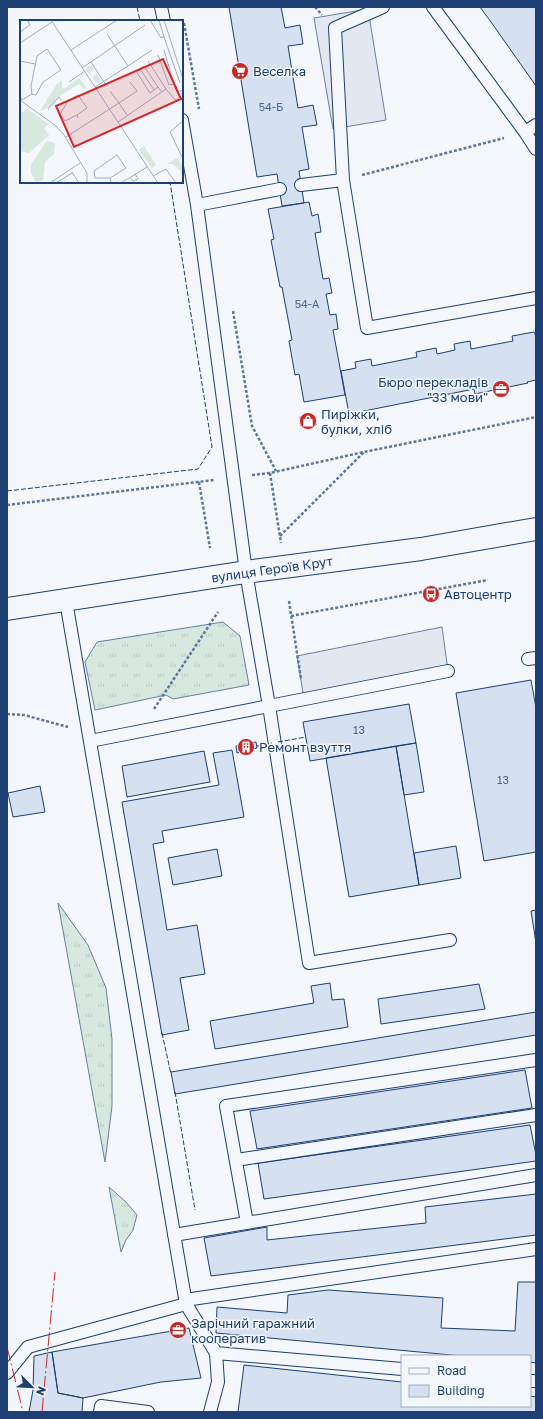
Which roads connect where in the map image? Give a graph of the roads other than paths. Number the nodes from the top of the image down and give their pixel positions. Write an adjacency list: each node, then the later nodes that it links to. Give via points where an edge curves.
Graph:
1 (161, 7): 4 (lane)
2 (383, 7): 9 (lane, via 335,28)
3 (433, 7): 7 (lane)
4 (164, 20)
5 (183, 125): 12 (lane)
6 (536, 125): 7 (lane)
7 (526, 132): 8 (lane)
8 (536, 149)
9 (342, 180): 10 (lane); 13 (lane, via 367,328)
10 (301, 185)
11 (280, 189): 12 (lane)
12 (198, 205): 15 (lane)
13 (536, 298)
14 (536, 529): 15 (main road, вулиця Героїв Крут, via 421,549)
15 (246, 572): 16 (main road, вулиця Героїв Крут); 19 (lane)
16 (66, 601): 17 (main road, вулиця Героїв Крут); 20 (lane)
17 (7, 609)
18 (448, 671): 19 (lane)
19 (269, 706): 20 (lane, via 139,732); 21 (lane, via 309,963)
20 (89, 737): 27 (lane)
21 (450, 940)
22 (536, 1060): 24 (lane, via 226,1106)
23 (536, 1114): 24 (lane)
24 (236, 1160): 26 (lane)
25 (536, 1175): 26 (lane)
26 (248, 1223): 27 (lane)
27 (174, 1235): 29 (lane)
28 (536, 1249): 29 (lane)
29 (186, 1302): 30 (lane); 32 (lane, via 28,1347)
30 (216, 1353): 31 (lane); 35 (lane, via 218,1382)
31 (401, 1369)
32 (7, 1373)
33 (100, 1412): 34 (lane, via 101,1406)
34 (148, 1412)
35 (210, 1412)

